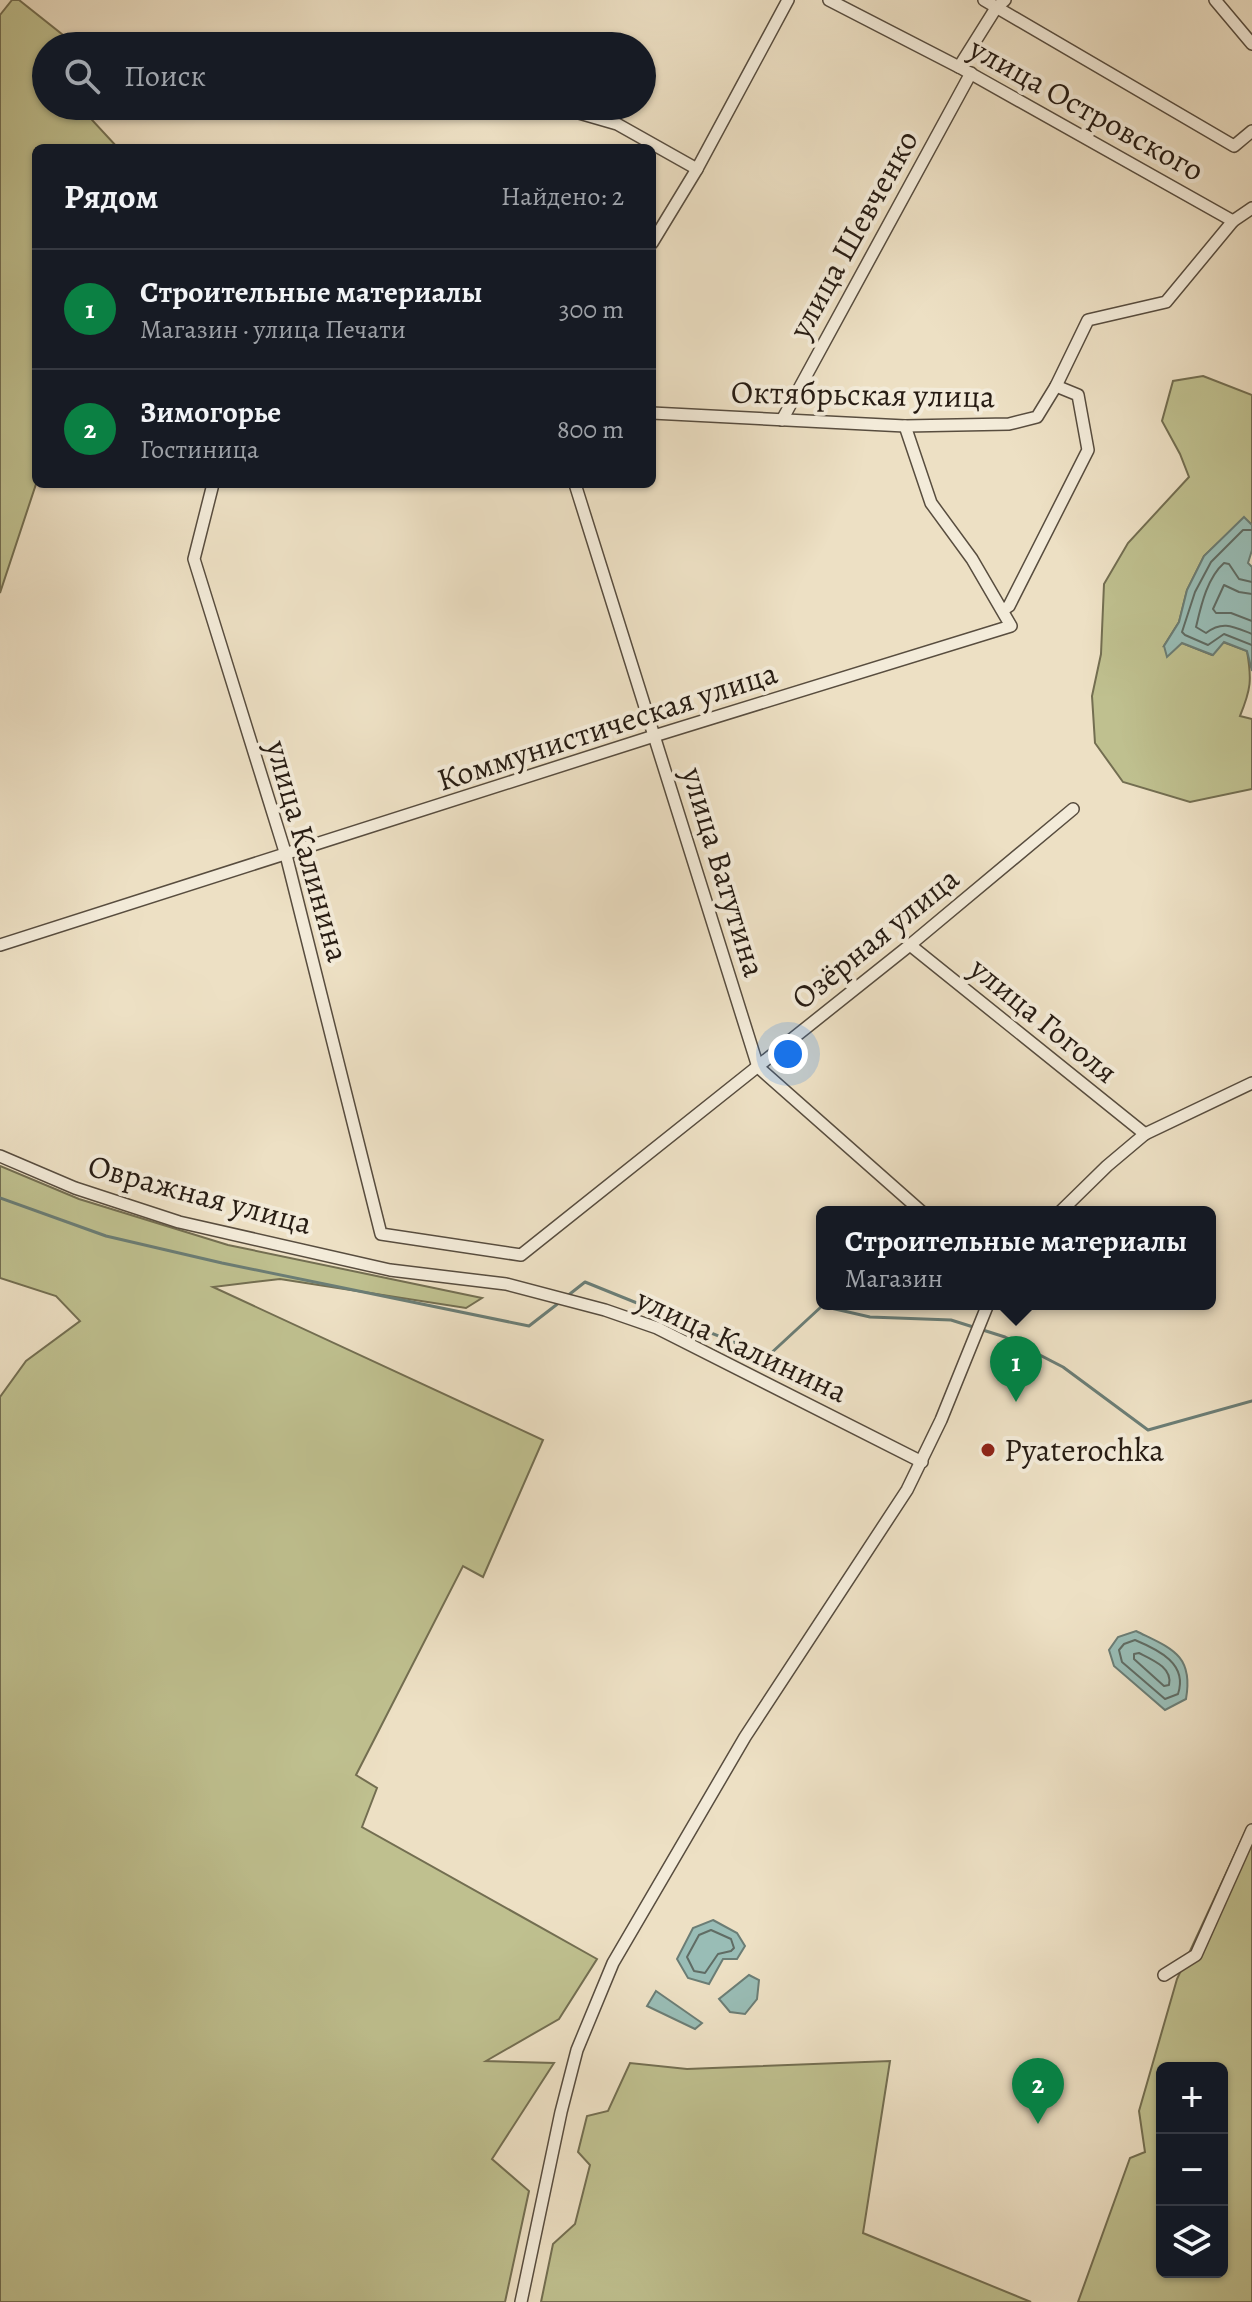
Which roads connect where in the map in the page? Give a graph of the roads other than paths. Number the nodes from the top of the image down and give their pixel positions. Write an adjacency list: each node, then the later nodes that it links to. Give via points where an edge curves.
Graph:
1 (788, 0): 13 (street)
2 (829, 0): 7 (street, улица Островского)
3 (984, 0): 5 (street)
4 (1215, 0): 6 (street)
5 (1001, 4): 7 (street); 10 (street, via 1234,146)
6 (1252, 44)
7 (959, 67): 8 (street, улица Островского)
8 (971, 73): 15 (street, улица Островского); 19 (street, улица Шевченко)
9 (603, 120): 11 (street)
10 (1252, 131)
11 (653, 144)
12 (656, 146): 13 (street)
13 (697, 169): 16 (street)
14 (1252, 208): 15 (street)
15 (1233, 221): 17 (street, via 1166,302 1088,320)
16 (656, 236)
17 (1056, 386): 20 (street, Октябрьская улица, via 1037,417 1009,424); 23 (street, via 1078,395 1088,450)
18 (656, 413): 19 (street, Октябрьская улица)
19 (782, 420): 20 (street, Октябрьская улица)
20 (905, 426): 23 (street, via 931,503)
21 (212, 488): 26 (street, улица Калинина, via 194,559)
22 (576, 488): 24 (street, улица Ватутина)
23 (1003, 610): 24 (street, Коммунистическая улица, via 1011,626)
24 (654, 736): 26 (street, Коммунистическая улица); 29 (street, улица Ватутина)
25 (1073, 809): 28 (street, Озёрная улица)
26 (286, 855): 27 (street, Коммунистическая улица); 35 (street, улица Калинина, via 381,1234)
27 (0, 945)
28 (910, 945): 29 (street, Озёрная улица); 31 (street, улица Гоголя)
29 (758, 1067): 33 (street); 35 (street, Озёрная улица)
30 (1252, 1083): 31 (street)
31 (1145, 1134): 34 (street)
32 (0, 1156): 36 (street, Овражная улица, via 75,1188 179,1222)
33 (915, 1206)
34 (1066, 1206)
35 (521, 1255)
36 (390, 1270): 38 (street, улица Калинина, via 506,1284 657,1328)
37 (985, 1310): 38 (street)
38 (922, 1462): 41 (street, via 745,1737 613,1963 577,2050)
39 (1252, 1830): 40 (street, via 1196,1955)
40 (1164, 1975)
41 (521, 2302)

